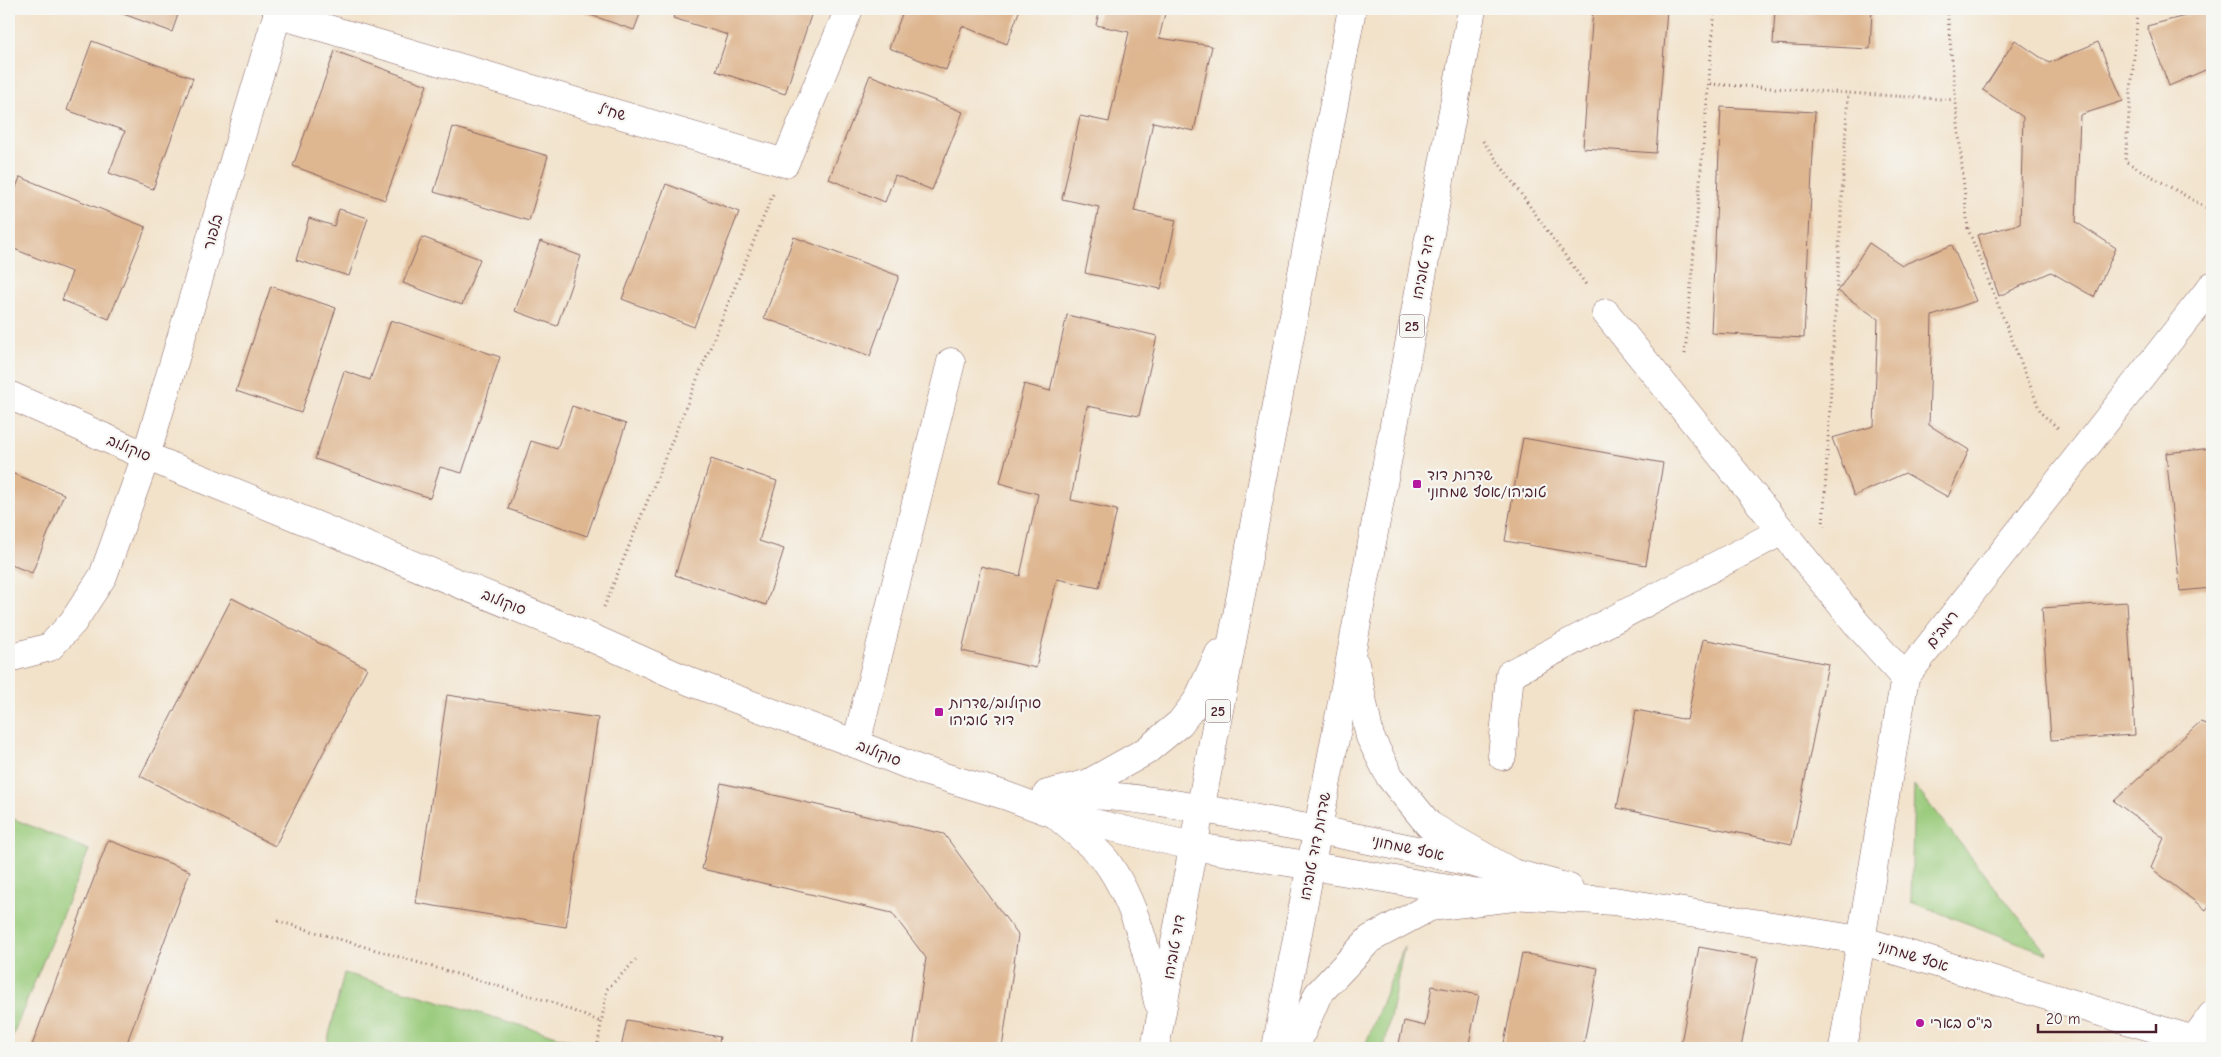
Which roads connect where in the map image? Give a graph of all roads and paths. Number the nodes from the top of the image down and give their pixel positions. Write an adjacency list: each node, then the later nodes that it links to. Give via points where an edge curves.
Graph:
1 (849, 9): 13 (main road)
2 (1352, 9): 24 (main road, 25)
3 (1472, 9): 12 (main road, דוד טוביהו / 25)
4 (1715, 9): 9 (path)
5 (1947, 9): 11 (path)
6 (2085, 9): 7 (path)
7 (2137, 11): 14 (path, via 2125,161)
8 (278, 12): 13 (main road, שח"ל); 21 (main road, בלפור)
9 (1710, 84): 10 (path); 19 (path)
10 (1848, 93): 11 (path); 23 (path)
11 (1956, 100): 20 (path, via 1968,229 2041,413)
12 (1455, 101): 16 (path); 26 (main road, דוד טוביהו / 25)
13 (786, 163): 25 (path)
14 (2212, 211)
15 (2212, 286): 20 (main road, רמב"ם)
16 (1606, 313): 19 (main road)
17 (951, 362): 29 (main road)
18 (9, 396): 21 (main road, סוקולוב)
19 (1680, 404): 22 (main road)
20 (2083, 450): 28 (main road, רמב"ם)
21 (146, 456): 25 (main road, סוקולוב); 27 (main road, בלפור, via 103,576 73,622 50,647)
22 (1782, 531): 23 (main road); 30 (main road, via 1510,674)
23 (1820, 578): 28 (main road)
24 (1237, 614): 31 (main road, via 1197,701 1180,723 1146,751); 32 (main road, 25)
25 (592, 638): 29 (main road, סוקולוב, via 691,682)
26 (1352, 643): 33 (main road, שדרות דוד טוביהו / 25); 36 (main road, via 1370,737 1390,777 1429,825)
27 (9, 658)
28 (1904, 677): 38 (main road, רמב"ם)
29 (856, 744): 31 (main road, סוקולוב, via 920,770 1004,795)
30 (1502, 756)
31 (1051, 804): 32 (main road, סוקולוב, via 1089,794); 34 (main road, סוקולוב); 41 (main road, via 1105,861 1125,895 1148,957)
32 (1199, 808): 33 (main road, אסף שמחוני); 34 (main road, 25)
33 (1319, 830): 35 (main road, שדרות דוד טוביהו / 25); 36 (main road, אסף שמחוני, via 1444,855)
34 (1192, 846): 35 (main road, סוקולוב); 41 (main road, דוד טוביהו / 25)
35 (1311, 867): 36 (main road, אסף שמחוני, via 1473,893); 46 (main road, שדרות דוד טוביהו / 25)
36 (1511, 884): 38 (main road, אסף שמחוני); 47 (main road, via 1430,907 1370,939 1318,994)
37 (278, 921): 42 (path, via 538,999)
38 (1860, 940): 43 (main road, אסף שמחוני); 48 (main road, רמב"ם)
39 (638, 958): 42 (path, via 607,989)
40 (2212, 1015): 43 (main road)
41 (1161, 1016): 45 (main road, דוד טוביהו / 25)
42 (601, 1022): 44 (path)
43 (2197, 1044)
44 (597, 1048)
45 (1155, 1048)
46 (1276, 1048)
47 (1294, 1048)
48 (1843, 1048)

